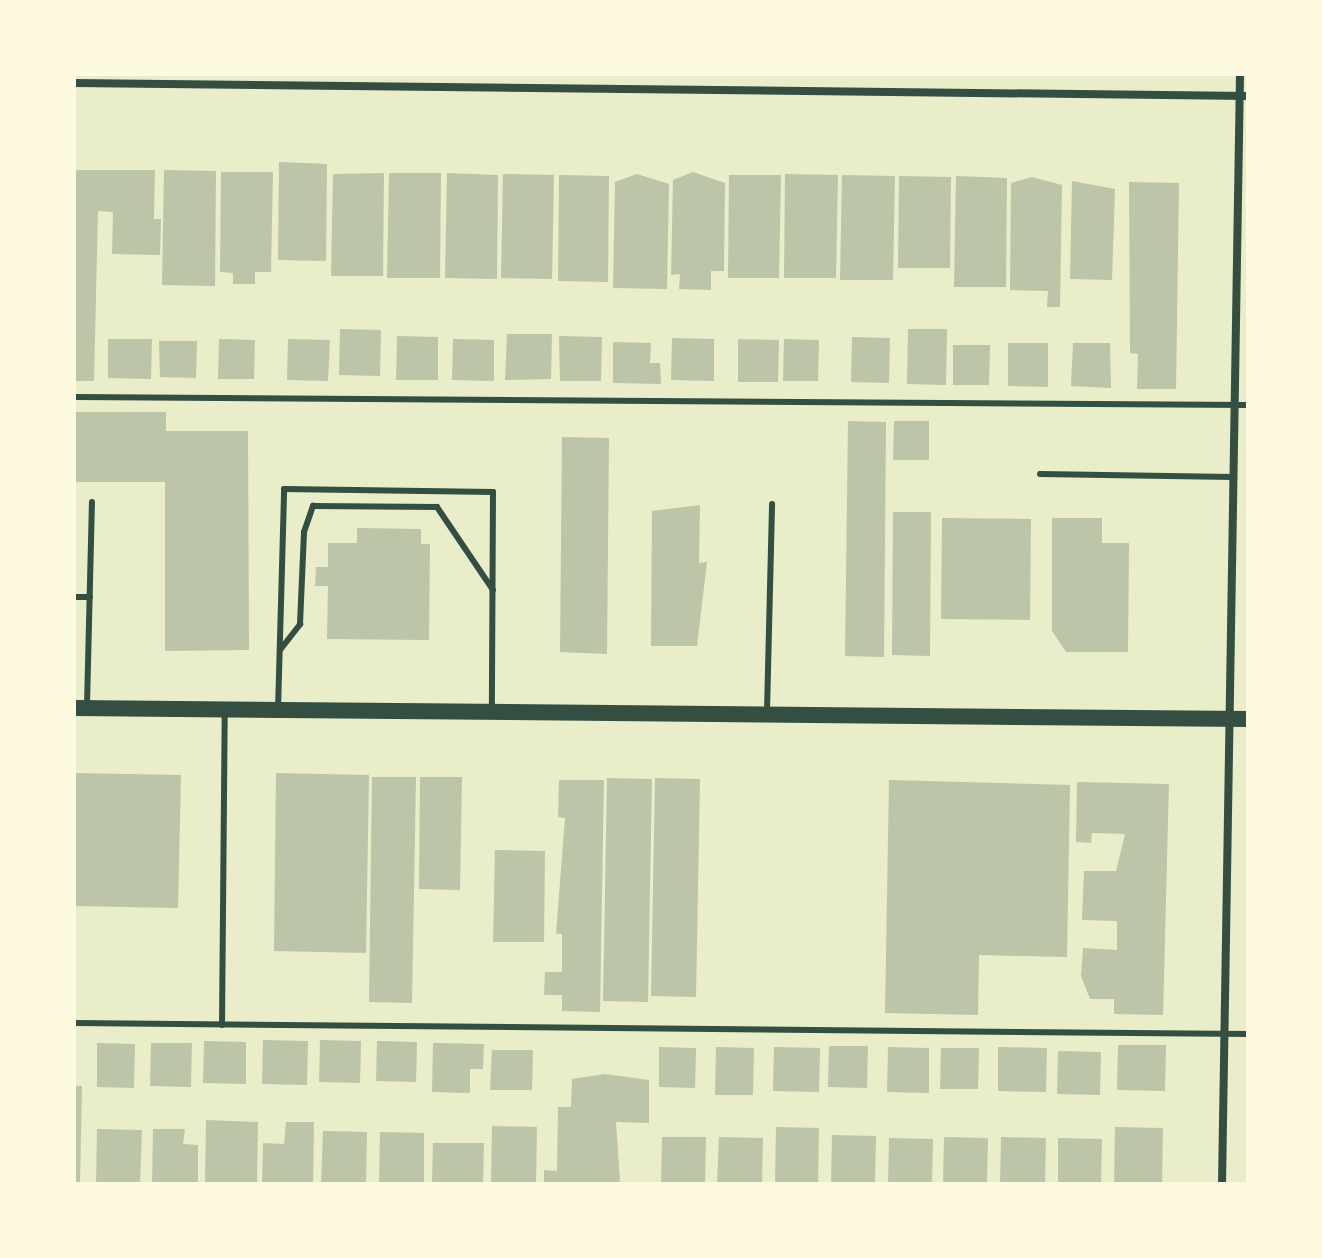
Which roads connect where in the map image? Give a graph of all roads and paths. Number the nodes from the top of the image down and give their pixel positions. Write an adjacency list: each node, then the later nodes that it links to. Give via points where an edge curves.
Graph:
1 (1240, 74): 3 (street)
2 (74, 83): 3 (street)
3 (1244, 96): 5 (street)
4 (74, 397): 5 (lane)
5 (1234, 405): 6 (lane); 8 (street)
6 (1248, 405)
7 (1040, 474): 8 (lane)
8 (1233, 477): 20 (street)
9 (92, 502): 13 (lane)
10 (772, 504): 19 (lane)
11 (493, 590): 14 (lane, via 437,507 313,506 304,532 300,624); 14 (lane, via 493,492 284,489); 18 (lane)
12 (74, 597): 13 (lane)
13 (90, 597): 15 (lane)
14 (280, 650): 17 (lane)
15 (81, 708): 16 (main road)
16 (225, 710): 17 (main road); 23 (lane)
17 (278, 710): 18 (main road)
18 (492, 712): 19 (main road)
19 (767, 715): 20 (main road)
20 (1229, 719): 21 (main road); 24 (street)
21 (1248, 719)
22 (74, 1023): 23 (lane)
23 (222, 1025): 24 (lane)
24 (1224, 1034): 25 (lane); 26 (street)
25 (1248, 1034)
26 (1222, 1184)

